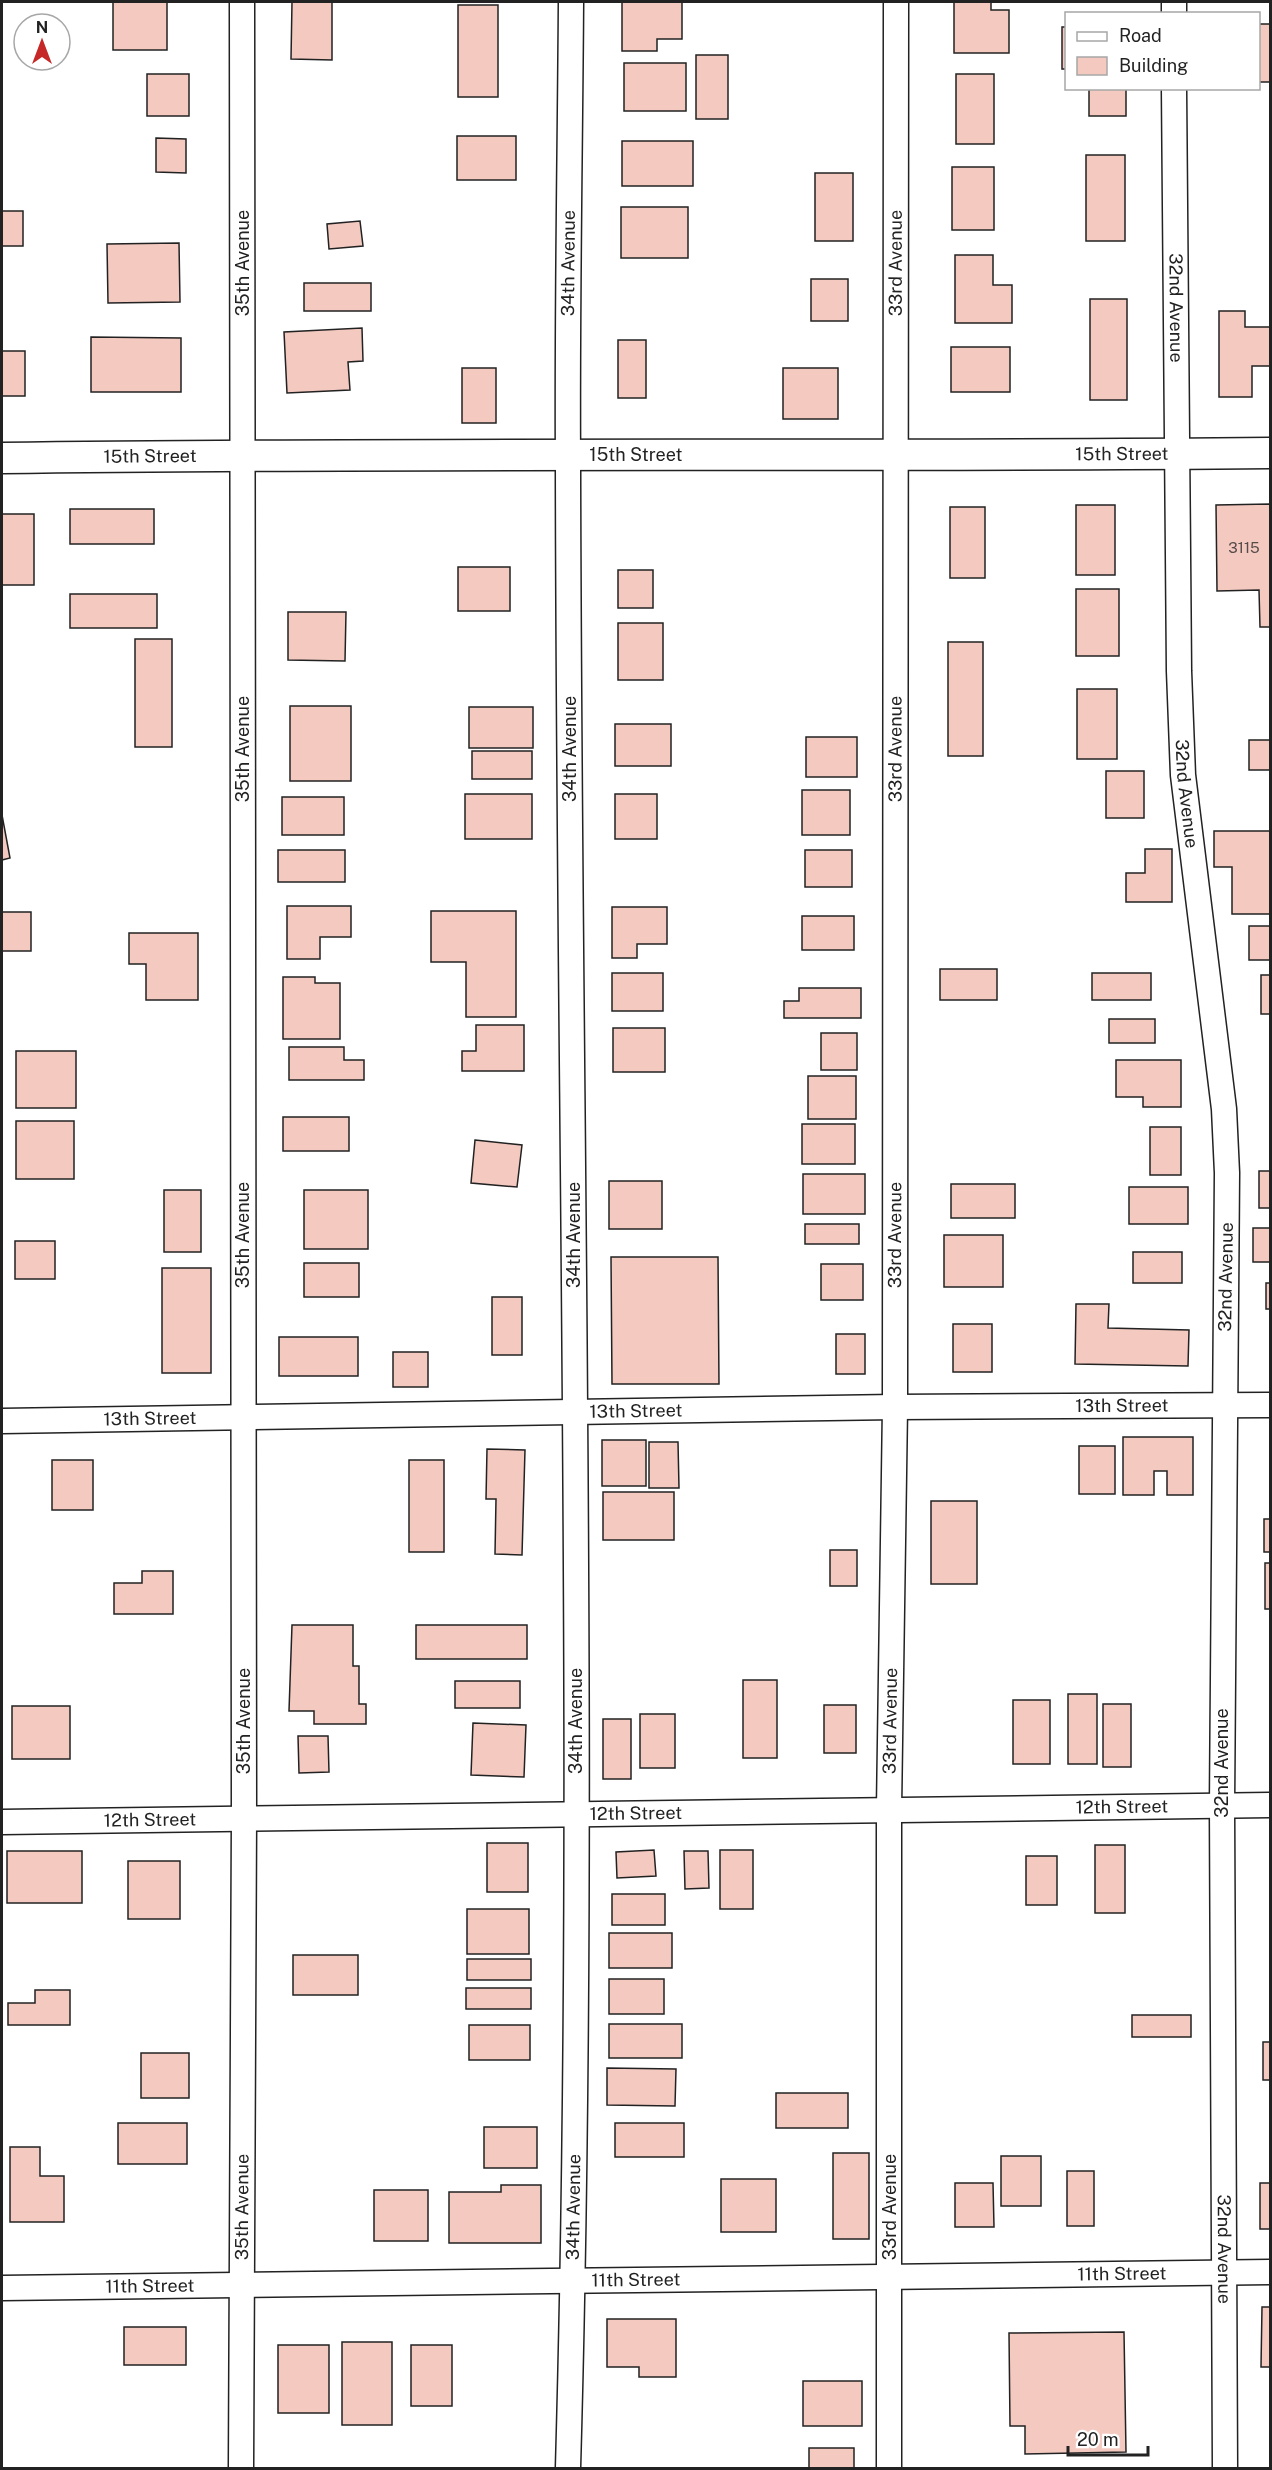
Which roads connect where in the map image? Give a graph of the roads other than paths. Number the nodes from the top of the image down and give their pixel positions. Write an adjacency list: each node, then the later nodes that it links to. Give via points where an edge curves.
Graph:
1 (242, 2): 7 (street, 35th Avenue)
2 (571, 2): 9 (street, 34th Avenue)
3 (896, 2): 8 (street, 33rd Avenue)
4 (1174, 90): 5 (street, 32nd Avenue)
5 (1176, 453): 6 (street, 15th Street); 8 (street, 15th Street); 11 (street, 32nd Avenue, via 1183,775 1224,1109)
6 (1270, 453)
7 (243, 455): 9 (street, 15th Street); 10 (street, 15th Street); 15 (street, 35th Avenue)
8 (894, 455): 9 (street, 15th Street); 13 (street, 33rd Avenue)
9 (568, 456): 14 (street, 34th Avenue)
10 (2, 458)
11 (1225, 1405): 12 (street, 13th Street); 13 (street, 13th Street); 18 (street, 32nd Avenue)
12 (1270, 1405)
13 (895, 1407): 14 (street, 13th Street); 19 (street, 33rd Avenue)
14 (575, 1413): 15 (street, 13th Street); 20 (street, 34th Avenue)
15 (243, 1418): 16 (street, 13th Street); 21 (street, 35th Avenue)
16 (2, 1421)
17 (1270, 1805): 18 (street, 12th Street)
18 (1222, 1806): 19 (street, 12th Street); 24 (street, 32nd Avenue)
19 (889, 1809): 20 (street, 12th Street); 25 (street, 33rd Avenue)
20 (576, 1813): 21 (street, 12th Street); 26 (street, 34th Avenue)
21 (243, 1817): 22 (street, 12th Street); 27 (street, 35th Avenue)
22 (2, 1821)
23 (1270, 2272): 24 (street, 11th Street)
24 (1223, 2273): 25 (street, 11th Street); 32 (street, 32nd Avenue)
25 (890, 2277): 26 (street, 11th Street); 31 (street, 33rd Avenue)
26 (573, 2281): 27 (street, 11th Street); 30 (street, 34th Avenue)
27 (240, 2285): 28 (street, 11th Street); 29 (street, 35th Avenue)
28 (2, 2288)
29 (241, 2469)
30 (568, 2469)
31 (888, 2469)
32 (1225, 2469)

